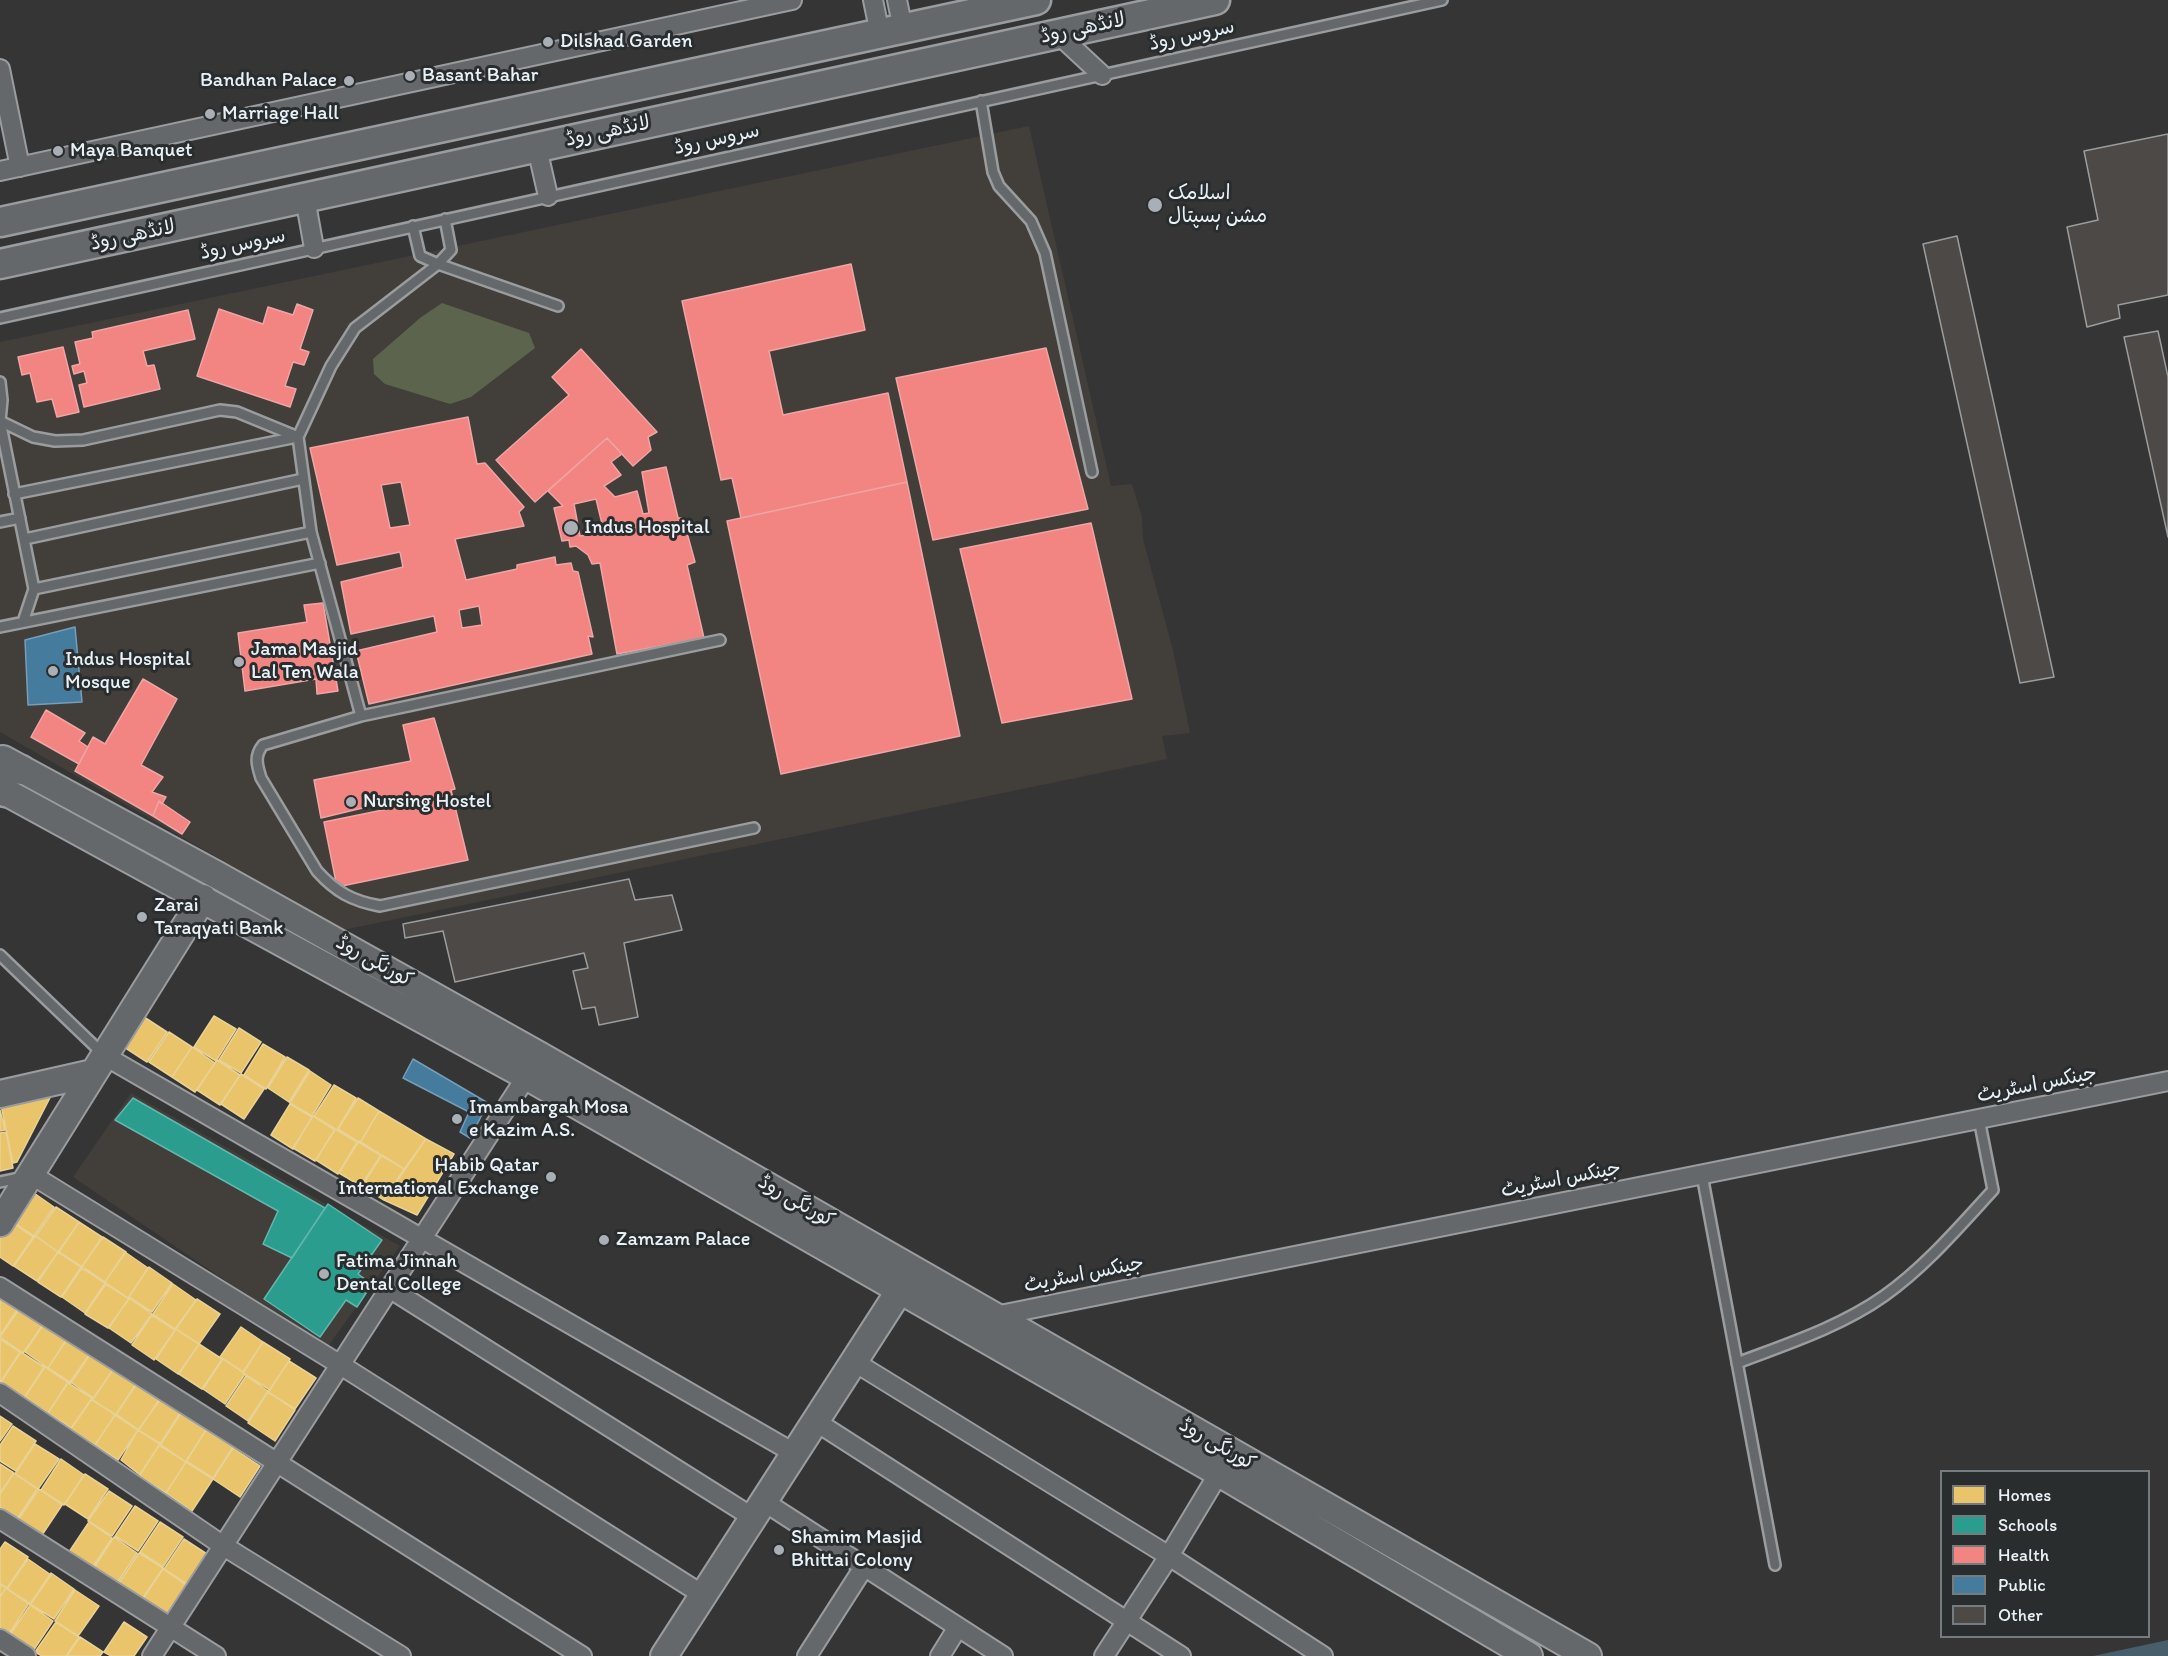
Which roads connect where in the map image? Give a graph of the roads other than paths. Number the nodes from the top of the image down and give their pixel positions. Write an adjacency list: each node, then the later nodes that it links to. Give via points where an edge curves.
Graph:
1 (792, 0): 13 (street)
2 (873, 0): 7 (street)
3 (897, 0): 7 (street)
4 (1036, 0): 7 (main road, لانڈھی روڈ)
5 (1215, 0): 8 (main road, لانڈھی روڈ)
6 (1442, 0): 10 (lane, سروس روڈ)
7 (892, 31): 18 (main road, لانڈھی روڈ)
8 (1058, 34): 10 (street); 12 (main road, لانڈھی روڈ)
9 (0, 69): 13 (street)
10 (1102, 75): 11 (lane, سروس روڈ)
11 (981, 101): 15 (lane, سروس روڈ); 28 (lane, via 993,172 999,186 1030,221 1045,253)
12 (537, 148): 15 (street); 16 (main road, لانڈھی روڈ)
13 (20, 167): 14 (street)
14 (0, 171)
15 (548, 196): 17 (lane, سروس روڈ)
16 (305, 198): 20 (street); 21 (main road, لانڈھی روڈ)
17 (445, 219): 19 (lane, سروس روڈ); 22 (lane, via 451,250)
18 (0, 222)
19 (413, 226): 20 (lane, سروس روڈ); 22 (lane, via 420,256)
20 (314, 248): 24 (lane, سروس روڈ)
21 (0, 264)
22 (438, 264): 23 (lane); 27 (lane, via 355,328 331,366)
23 (558, 306)
24 (0, 318)
25 (0, 382): 26 (lane)
26 (0, 421): 27 (lane, via 33,437 83,440 220,410 237,412); 29 (lane)
27 (298, 437): 30 (lane); 31 (lane)
28 (1092, 472)
29 (5, 476): 31 (lane)
30 (303, 479): 34 (lane); 35 (lane)
31 (14, 494): 32 (lane)
32 (20, 518): 33 (lane); 35 (lane)
33 (0, 522)
34 (311, 532): 36 (lane); 37 (lane)
35 (25, 539): 37 (lane)
36 (320, 563): 38 (lane); 41 (lane)
37 (34, 589): 38 (lane)
38 (23, 622): 39 (lane)
39 (0, 627)
40 (720, 640): 41 (lane)
41 (361, 716): 43 (lane, via 263,745 256,763 261,778 317,871 340,895 358,902 390,906)
42 (4, 777): 44 (main road, کورنگی روڈ); 47 (main road, کورنگی روڈ, via 217,874)
43 (754, 828)
44 (203, 898): 46 (main road); 47 (main road, کورنگی روڈ)
45 (0, 955): 46 (lane)
46 (99, 1065): 49 (main road); 51 (main road); 55 (street)
47 (533, 1066): 55 (street); 56 (main road, کورنگی روڈ)
48 (2168, 1082): 50 (street, جینکس اسٹریٹ)
49 (0, 1094)
50 (1979, 1119): 52 (street, جینکس اسٹریٹ); 62 (lane, via 1993,1190 1946,1241 1884,1296 1813,1334)
51 (32, 1175): 53 (lane); 54 (main road); 63 (street)
52 (1702, 1175): 59 (street, جینکس اسٹریٹ); 62 (lane)
53 (0, 1182)
54 (0, 1223)
55 (420, 1238): 58 (street); 66 (street)
56 (907, 1279): 59 (main road, کورنگی روڈ); 60 (main road, کورنگی روڈ); 61 (main road)
57 (0, 1287): 67 (street)
58 (388, 1288): 63 (street); 69 (street)
59 (992, 1317): 60 (street, جینکس اسٹریٹ); 79 (main road, کورنگی روڈ)
60 (963, 1326): 68 (main road, کورنگی روڈ)
61 (853, 1361): 65 (main road); 72 (street)
62 (1737, 1363): 73 (lane)
63 (339, 1364): 67 (street); 75 (street)
64 (0, 1393): 71 (street)
65 (815, 1421): 66 (main road); 76 (street)
66 (794, 1453): 69 (main road)
67 (276, 1463): 71 (street); 86 (street)
68 (1219, 1473): 72 (street); 81 (main road, کورنگی روڈ)
69 (758, 1509): 74 (street); 75 (main road)
70 (0, 1519): 77 (street)
71 (222, 1545): 77 (street); 85 (street)
72 (1169, 1556): 76 (street); 93 (street)
73 (1775, 1565)
74 (864, 1567): 78 (street); 88 (street)
75 (703, 1595): 87 (main road)
76 (1127, 1621): 91 (street); 92 (street)
77 (171, 1627): 83 (street); 84 (street)
78 (958, 1627): 89 (street); 90 (street)
79 (1537, 1627): 81 (main road); 94 (main road, کورنگی روڈ)
80 (0, 1639): 82 (street)
81 (1525, 1653)
82 (26, 1656)
83 (152, 1656)
84 (216, 1656)
85 (401, 1656)
86 (582, 1656)
87 (664, 1656)
88 (807, 1656)
89 (940, 1656)
90 (1003, 1656)
91 (1104, 1656)
92 (1181, 1656)
93 (1323, 1656)
94 (1588, 1656)

